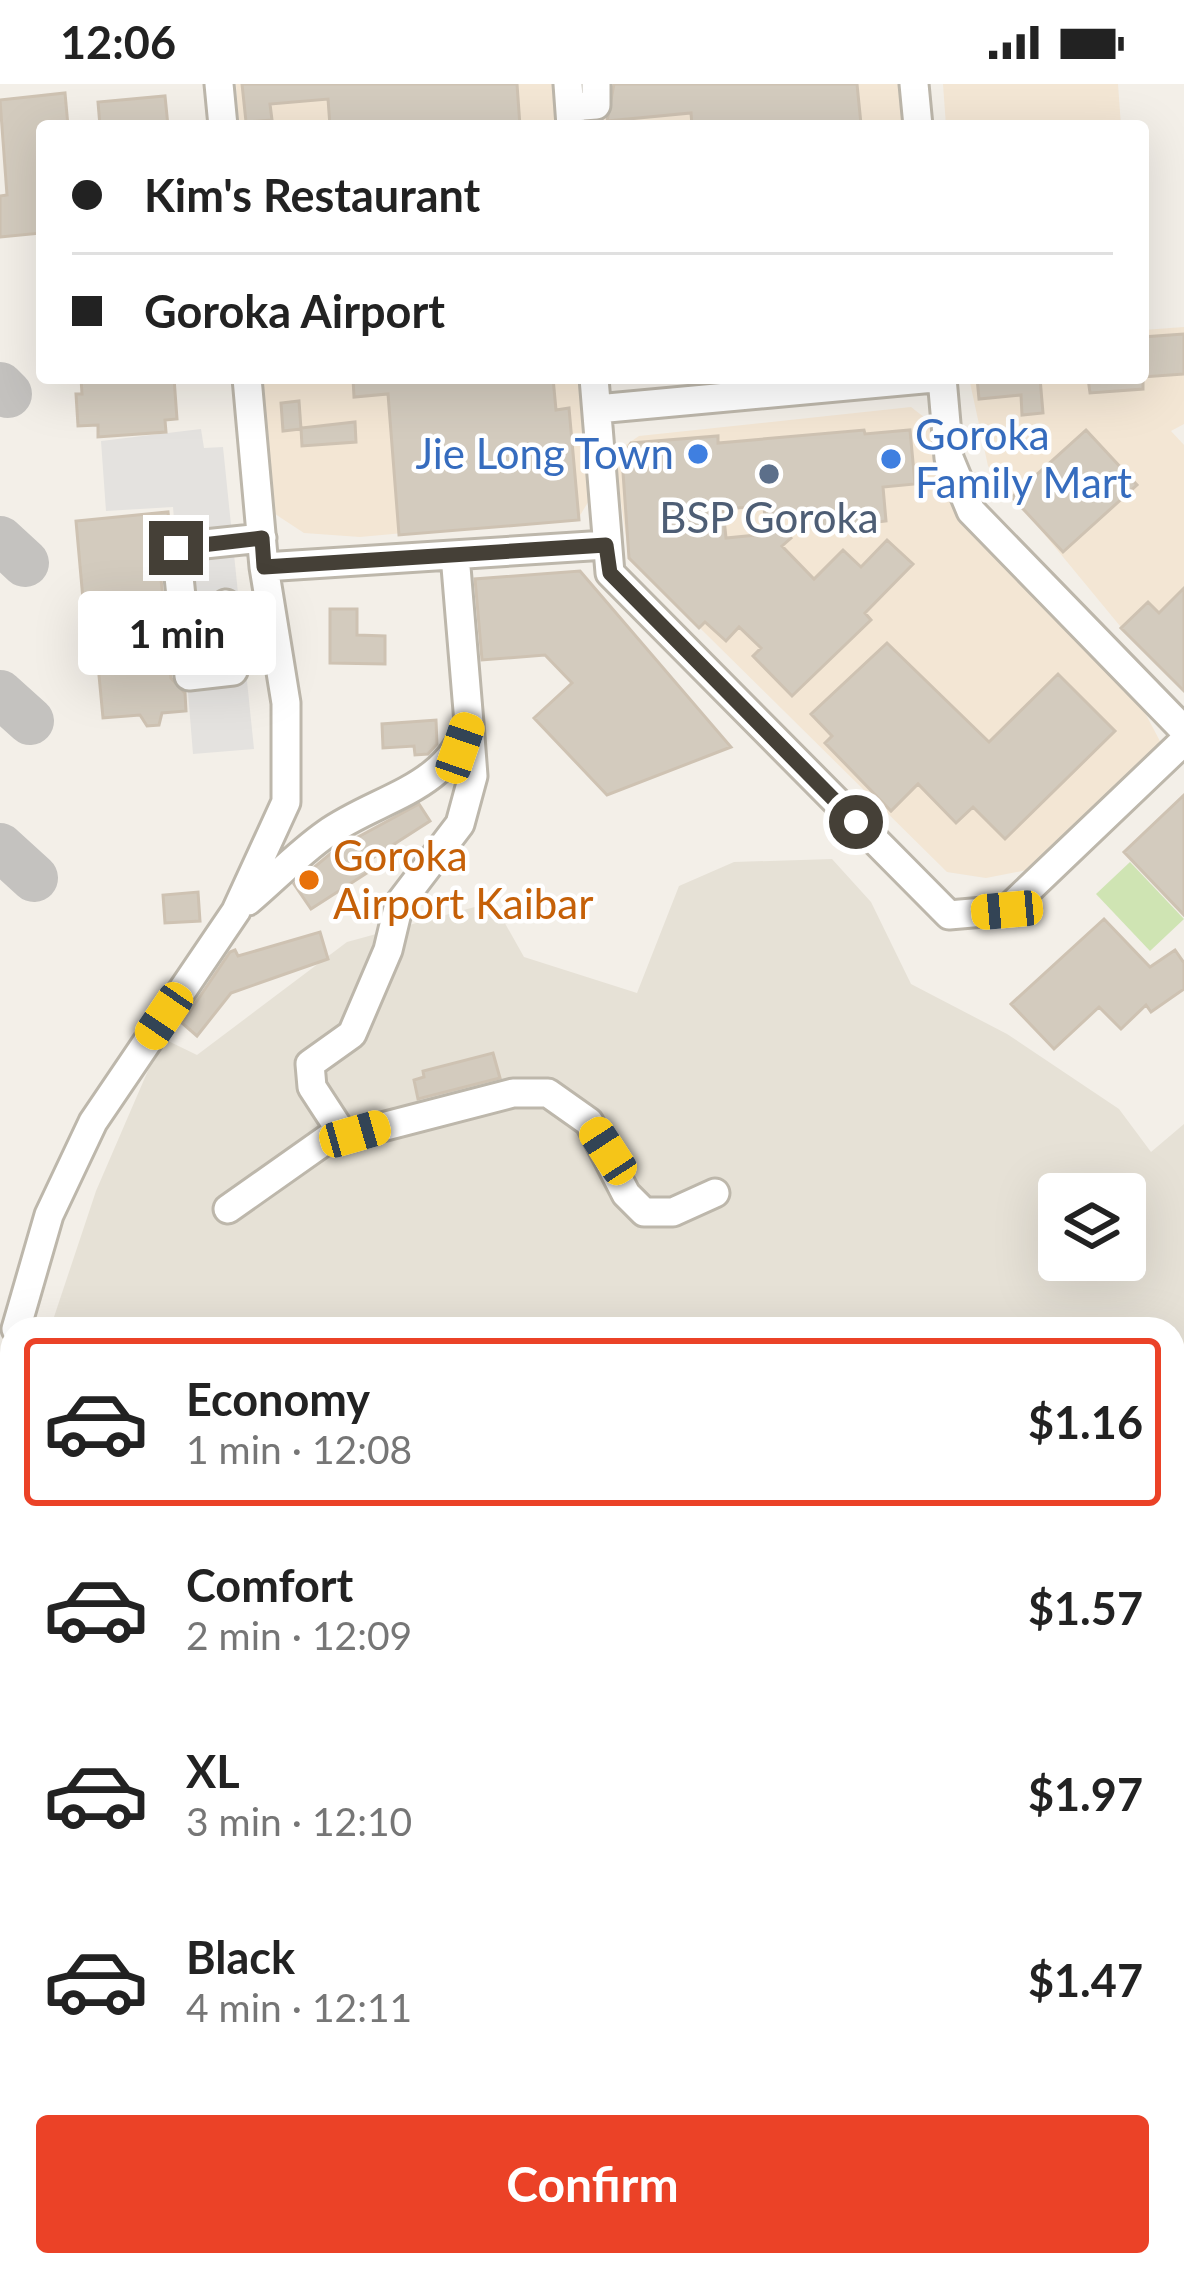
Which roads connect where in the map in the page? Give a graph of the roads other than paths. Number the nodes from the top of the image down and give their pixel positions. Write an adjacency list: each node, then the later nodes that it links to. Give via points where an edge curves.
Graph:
1 (219, 84): 5 (street)
2 (596, 84): 4 (street, via 596,105)
3 (914, 84): 6 (street)
4 (570, 106)
5 (222, 120)
6 (917, 120)
7 (248, 384): 12 (street)
8 (595, 384): 11 (street)
9 (872, 384): 11 (street)
10 (939, 384): 18 (street, via 949,458 971,511)
11 (597, 409): 13 (street)
12 (262, 538): 15 (street); 16 (street, via 176,548 189,676 232,671)
13 (606, 545): 14 (street); 19 (street, via 610,573 949,915 1007,910)
14 (455, 555): 15 (street); 17 (street)
15 (264, 567): 20 (street, via 286,703 286,802)
16 (226, 604)
17 (469, 723): 20 (street, via 460,748 422,784 328,832); 21 (street, via 473,776 460,824 399,904 352,1034 310,1064 312,1087)
18 (1184, 730)
19 (1184, 741)
20 (236, 911): 24 (street, via 93,1122 49,1215)
21 (340, 1130): 22 (street, via 355,1134 513,1093 548,1093 589,1122 644,1212 673,1212); 23 (street)
22 (715, 1193)
23 (228, 1209)
24 (19, 1317)

